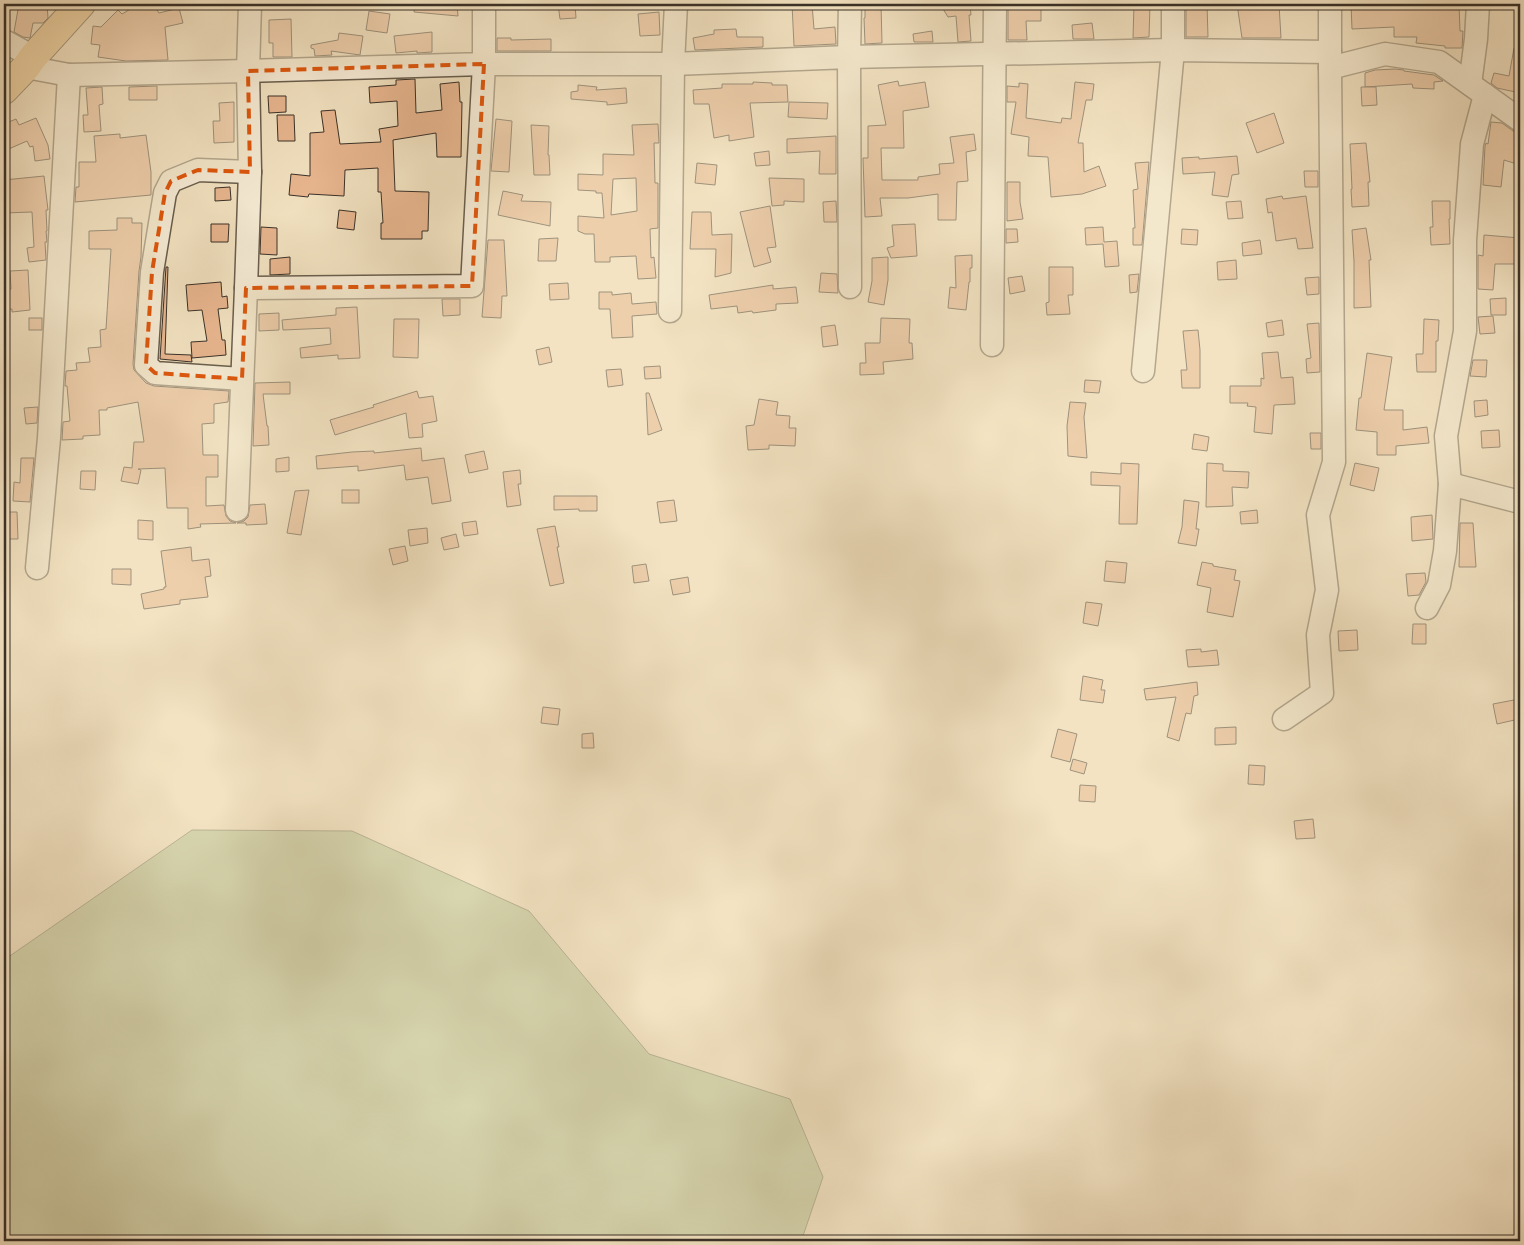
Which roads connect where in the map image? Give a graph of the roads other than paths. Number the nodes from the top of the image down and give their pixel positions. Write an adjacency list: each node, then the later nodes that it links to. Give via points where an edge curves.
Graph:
1 (250, 4): 18 (street)
2 (484, 4): 16 (street)
3 (676, 4): 17 (street)
4 (850, 4): 13 (street)
5 (995, 4): 12 (street)
6 (1173, 4): 11 (street)
7 (1330, 4): 14 (street)
8 (1478, 4): 20 (street)
9 (80, 5): 15 (main road)
10 (4, 41): 15 (street)
11 (1173, 50): 12 (street); 14 (street); 28 (street)
12 (995, 54): 13 (street); 27 (street)
13 (849, 57): 17 (street); 24 (street)
14 (1330, 60): 20 (street, via 1385,54 1439,62); 35 (street, via 1334,462 1318,515 1327,590 1318,635 1322,693)
15 (30, 62): 19 (street); 21 (main road)
16 (484, 64): 17 (street); 18 (street); 25 (street, via 472,286)
17 (673, 64): 26 (street)
18 (248, 71): 19 (street); 23 (street)
19 (69, 75): 33 (street, via 49,438)
20 (1478, 89): 22 (street); 30 (street, via 1465,240 1465,332 1446,436)
21 (4, 90)
22 (1520, 120)
23 (250, 172): 25 (street); 29 (street, via 198,170 171,181 165,193 152,272 146,365 155,373)
24 (850, 287)
25 (246, 288): 29 (street)
26 (670, 311)
27 (992, 345)
28 (1143, 371)
29 (242, 379): 32 (street)
30 (1450, 484): 31 (street); 34 (street, via 1439,585)
31 (1520, 502)
32 (237, 510)
33 (37, 568)
34 (1427, 608)
35 (1284, 719)

